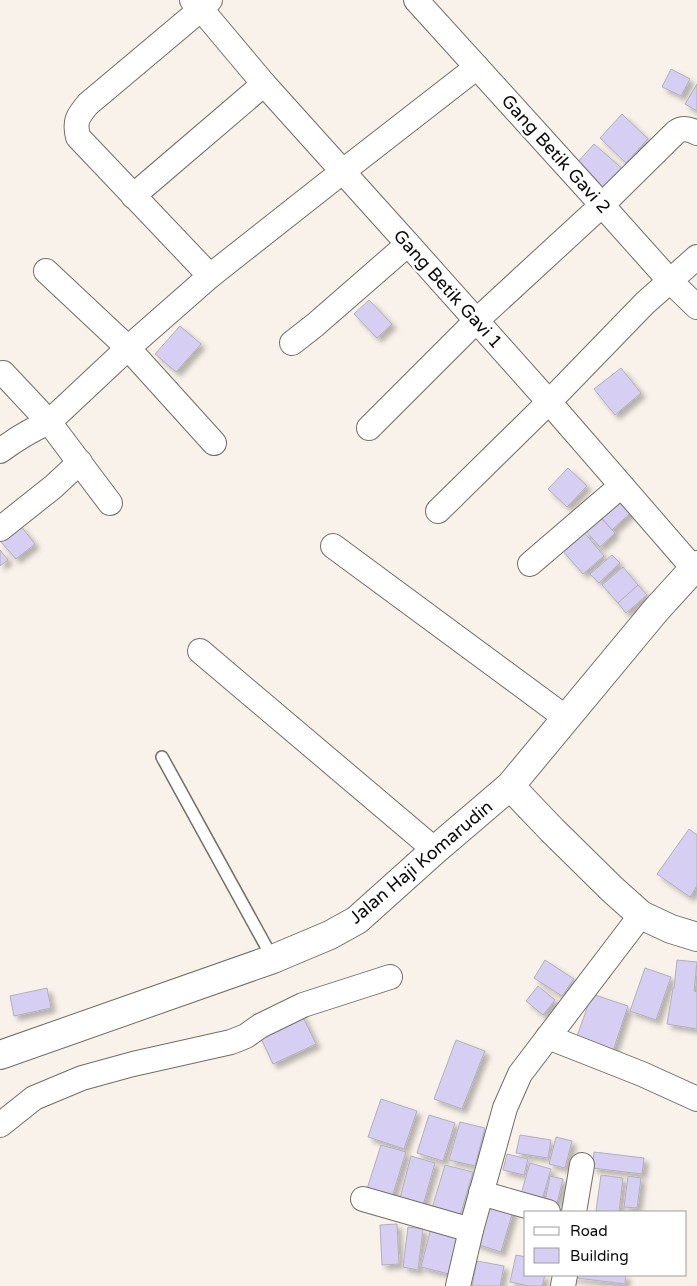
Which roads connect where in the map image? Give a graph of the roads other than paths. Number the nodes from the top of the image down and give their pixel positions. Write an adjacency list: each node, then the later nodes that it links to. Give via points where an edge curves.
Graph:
1 (416, 0): 3 (street, Gang Betik Gavi 2)
2 (201, 3): 4 (street, Gang Betik Gavi 1); 7 (street, via 88,104 76,122 78,137)
3 (477, 67): 6 (street); 8 (street, Gang Betik Gavi 2)
4 (264, 84): 6 (street, Gang Betik Gavi 1); 7 (street)
5 (697, 134): 8 (street, via 680,129)
6 (342, 172): 9 (street, Gang Betik Gavi 1); 12 (street)
7 (133, 196): 12 (street)
8 (602, 205): 13 (street, Gang Betik Gavi 2); 15 (street)
9 (408, 244): 15 (street, Gang Betik Gavi 1); 16 (street)
10 (697, 257): 13 (street)
11 (46, 271): 17 (street)
12 (210, 276): 17 (street)
13 (670, 281): 14 (street, Gang Betik Gavi 2); 19 (street)
14 (697, 307)
15 (476, 321): 19 (street, Gang Betik Gavi 1); 21 (street)
16 (292, 343)
17 (128, 348): 20 (street); 22 (street)
18 (3, 373): 20 (street)
19 (549, 402): 25 (street, Gang Betik Gavi 1); 27 (street)
20 (49, 422): 23 (street, via 18,437); 24 (street)
21 (369, 428)
22 (214, 443)
23 (0, 451)
24 (80, 462): 26 (street); 28 (street)
25 (621, 486): 30 (street); 31 (street, Gang Betik Gavi 1)
26 (110, 503)
27 (438, 511)
28 (0, 528)
29 (333, 546): 33 (street)
30 (530, 564)
31 (695, 567): 33 (street, Jalan Haji Komarudin)
32 (200, 651): 36 (street)
33 (566, 718): 35 (street, Jalan Haji Komarudin)
34 (162, 757): 39 (lane)
35 (510, 786): 36 (street, Jalan Haji Komarudin); 37 (street)
36 (435, 850): 39 (street, Jalan Haji Komarudin, via 357,920)
37 (641, 915): 38 (street); 41 (street)
38 (697, 938)
39 (273, 959): 42 (street, Jalan Haji Komarudin)
40 (390, 977): 44 (street, via 303,1005 231,1042 82,1078 34,1098)
41 (548, 1036): 43 (street); 46 (street, via 512,1090)
42 (0, 1055)
43 (697, 1099)
44 (0, 1125)
45 (582, 1165): 49 (street)
46 (481, 1193): 48 (street); 50 (street)
47 (363, 1199): 50 (street)
48 (544, 1211)
49 (574, 1211)
50 (471, 1230): 51 (street)
51 (458, 1286)

